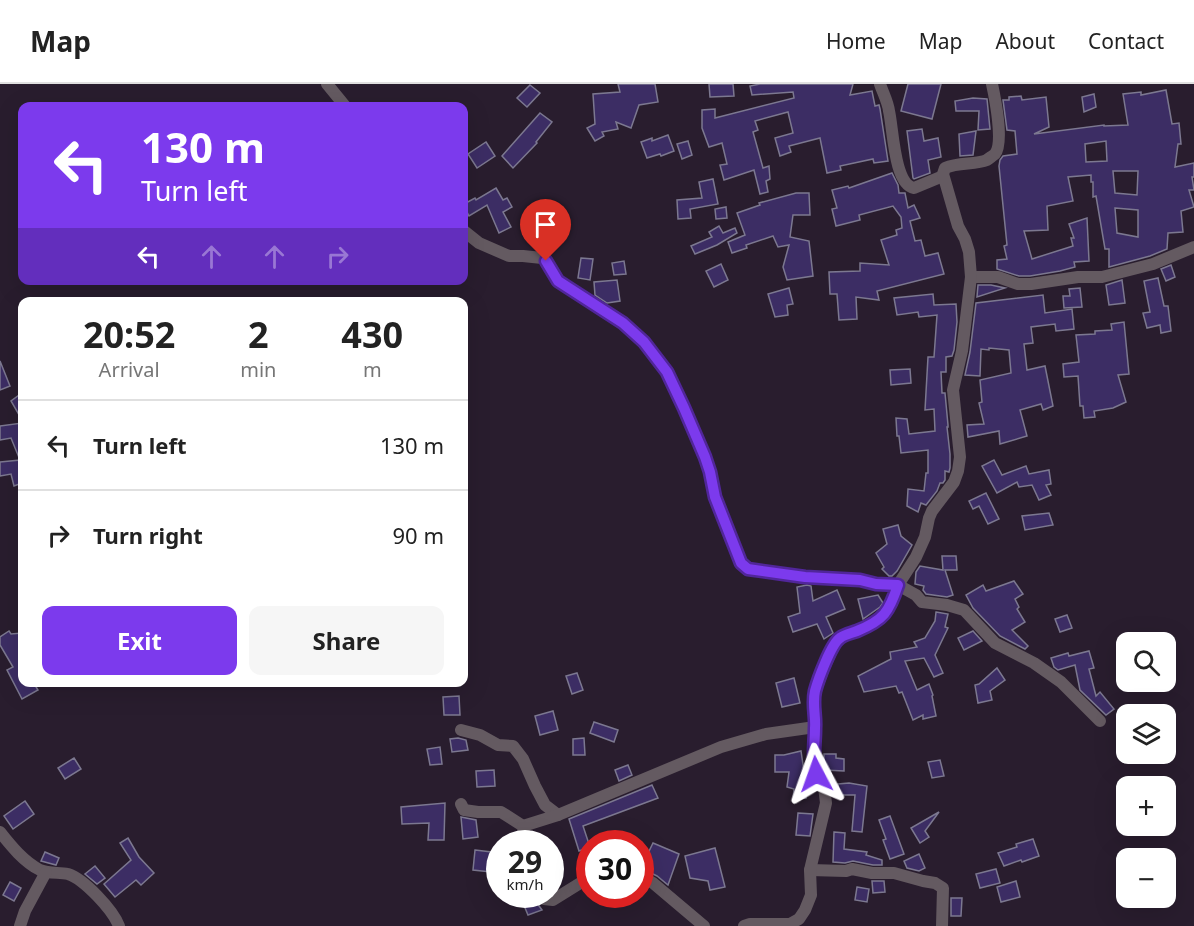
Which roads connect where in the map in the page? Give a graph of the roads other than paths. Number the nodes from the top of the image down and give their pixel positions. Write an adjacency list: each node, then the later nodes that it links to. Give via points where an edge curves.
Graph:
1 (327, 84): 4 (street)
2 (880, 84): 5 (street, via 889,110 897,162 907,185 914,188)
3 (992, 84): 5 (street, via 998,115 998,148 986,161 945,168)
4 (342, 102)
5 (943, 176): 8 (street, via 969,252)
6 (468, 234): 9 (street, via 509,256 542,258 560,283 623,323 644,342 667,372 684,408 710,472 719,510 744,567)
7 (1194, 247): 8 (street, via 1153,264 1102,277 1018,284 998,277)
8 (971, 277): 9 (street, via 953,390 958,471 932,511 916,557)
9 (898, 585): 10 (street, via 922,602 964,610 995,643 1061,682); 11 (street, via 886,613 842,636 833,647 815,692)
10 (1100, 721)
11 (815, 727): 14 (street, via 766,734 721,747); 18 (street, via 814,765 826,803)
12 (461, 730): 14 (street, via 498,745 513,746 545,806)
13 (461, 804): 15 (street, via 464,810 501,812)
14 (558, 815): 15 (street)
15 (522, 826): 16 (street)
16 (523, 830)
17 (0, 832): 19 (street, via 15,851)
18 (810, 870): 24 (street, via 811,895 799,919 790,924); 25 (street, via 894,873 935,883 943,888)
19 (46, 872): 21 (street); 22 (street, via 75,877 105,905)
20 (654, 884): 23 (street)
21 (20, 926)
22 (119, 926)
23 (705, 926)
24 (744, 926)
25 (942, 926)

